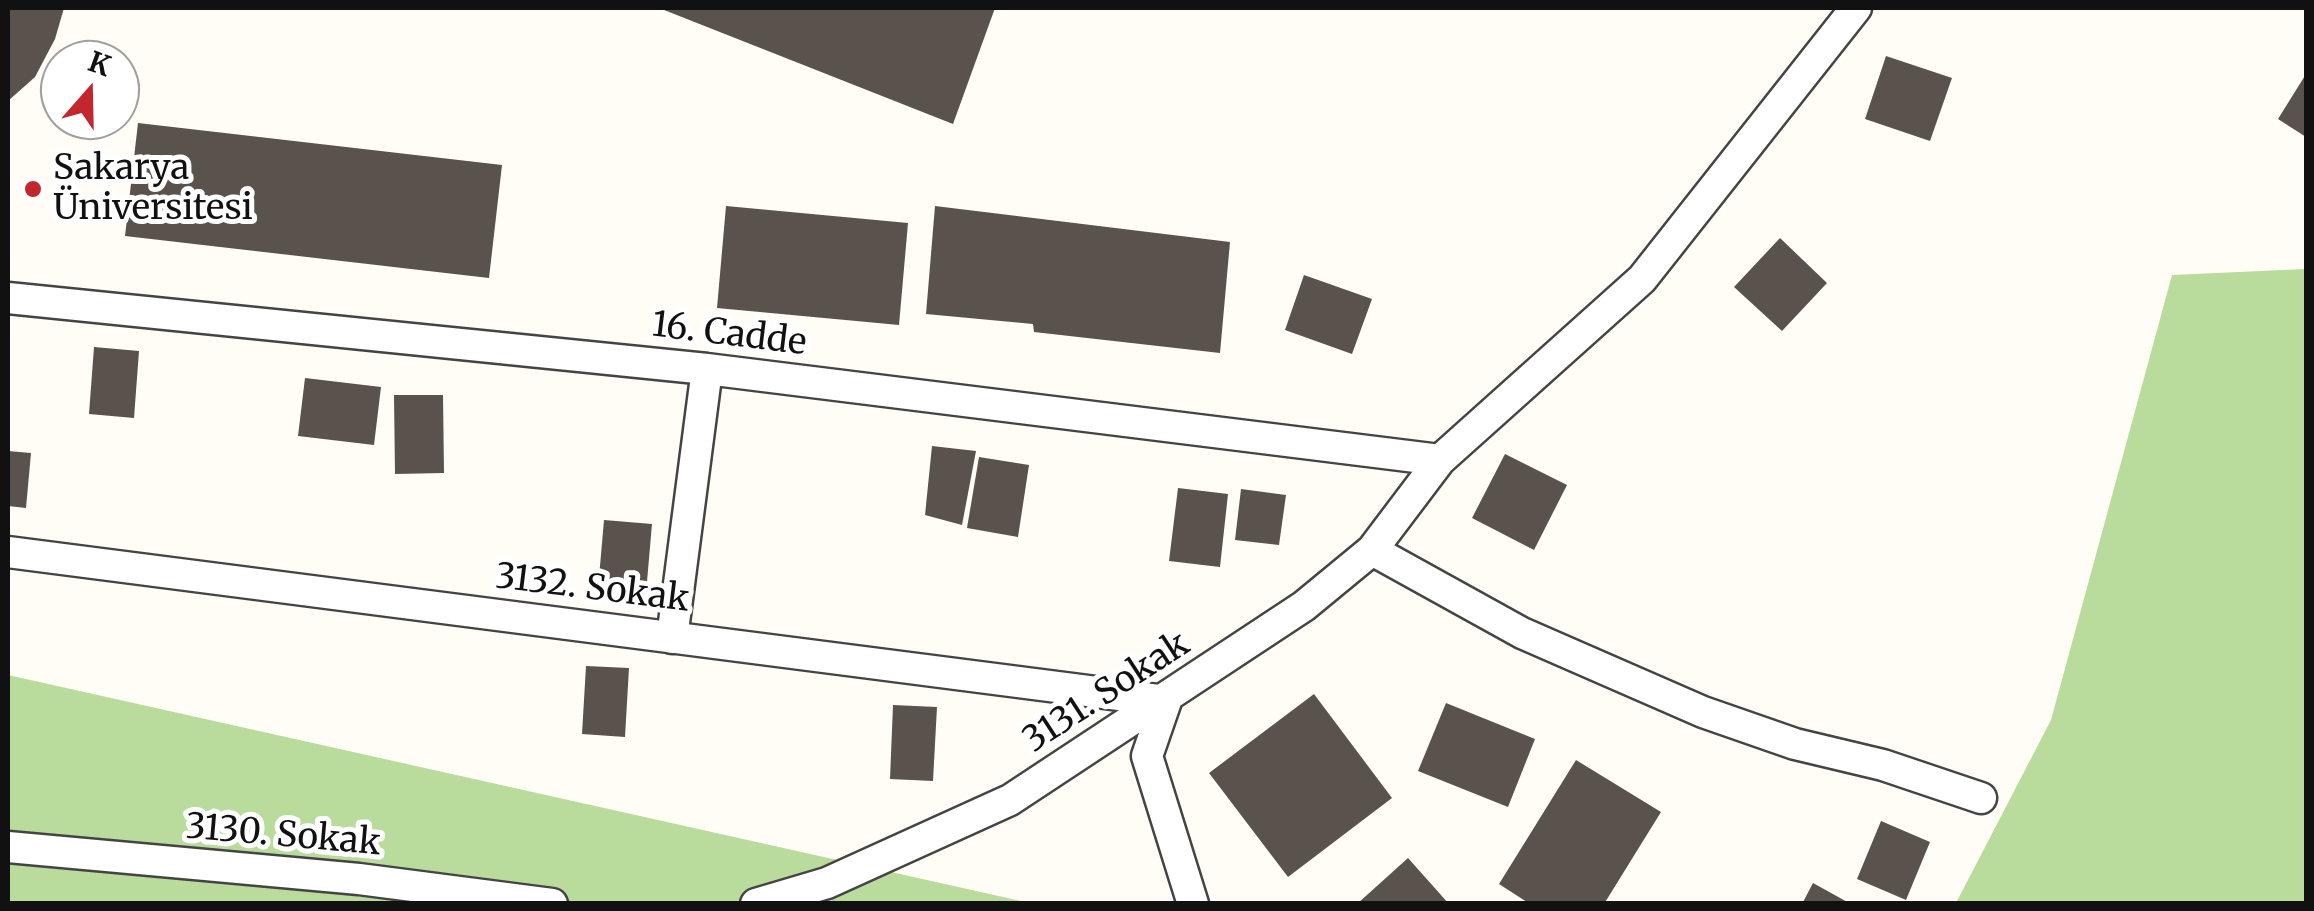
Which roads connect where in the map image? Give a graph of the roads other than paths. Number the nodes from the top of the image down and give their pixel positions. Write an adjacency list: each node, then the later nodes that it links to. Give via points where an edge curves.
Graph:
1 (1856, 8): 4 (street, 3131. Sokak, via 1642,279)
2 (8, 298): 3 (street, 16. Cadde)
3 (707, 369): 4 (street, 16. Cadde); 7 (street)
4 (1440, 460): 5 (street, 3131. Sokak)
5 (1372, 550): 8 (street, 3131. Sokak); 9 (street, via 1522,633 1703,712)
6 (8, 552): 7 (street, 3132. Sokak)
7 (672, 638): 8 (street, 3132. Sokak)
8 (1166, 701): 12 (street, 3131. Sokak, via 1010,800 827,883); 13 (street, via 1147,756)
9 (1982, 798)
10 (8, 847): 11 (street, 3130. Sokak)
11 (552, 904)
12 (756, 904)
13 (1193, 904)

